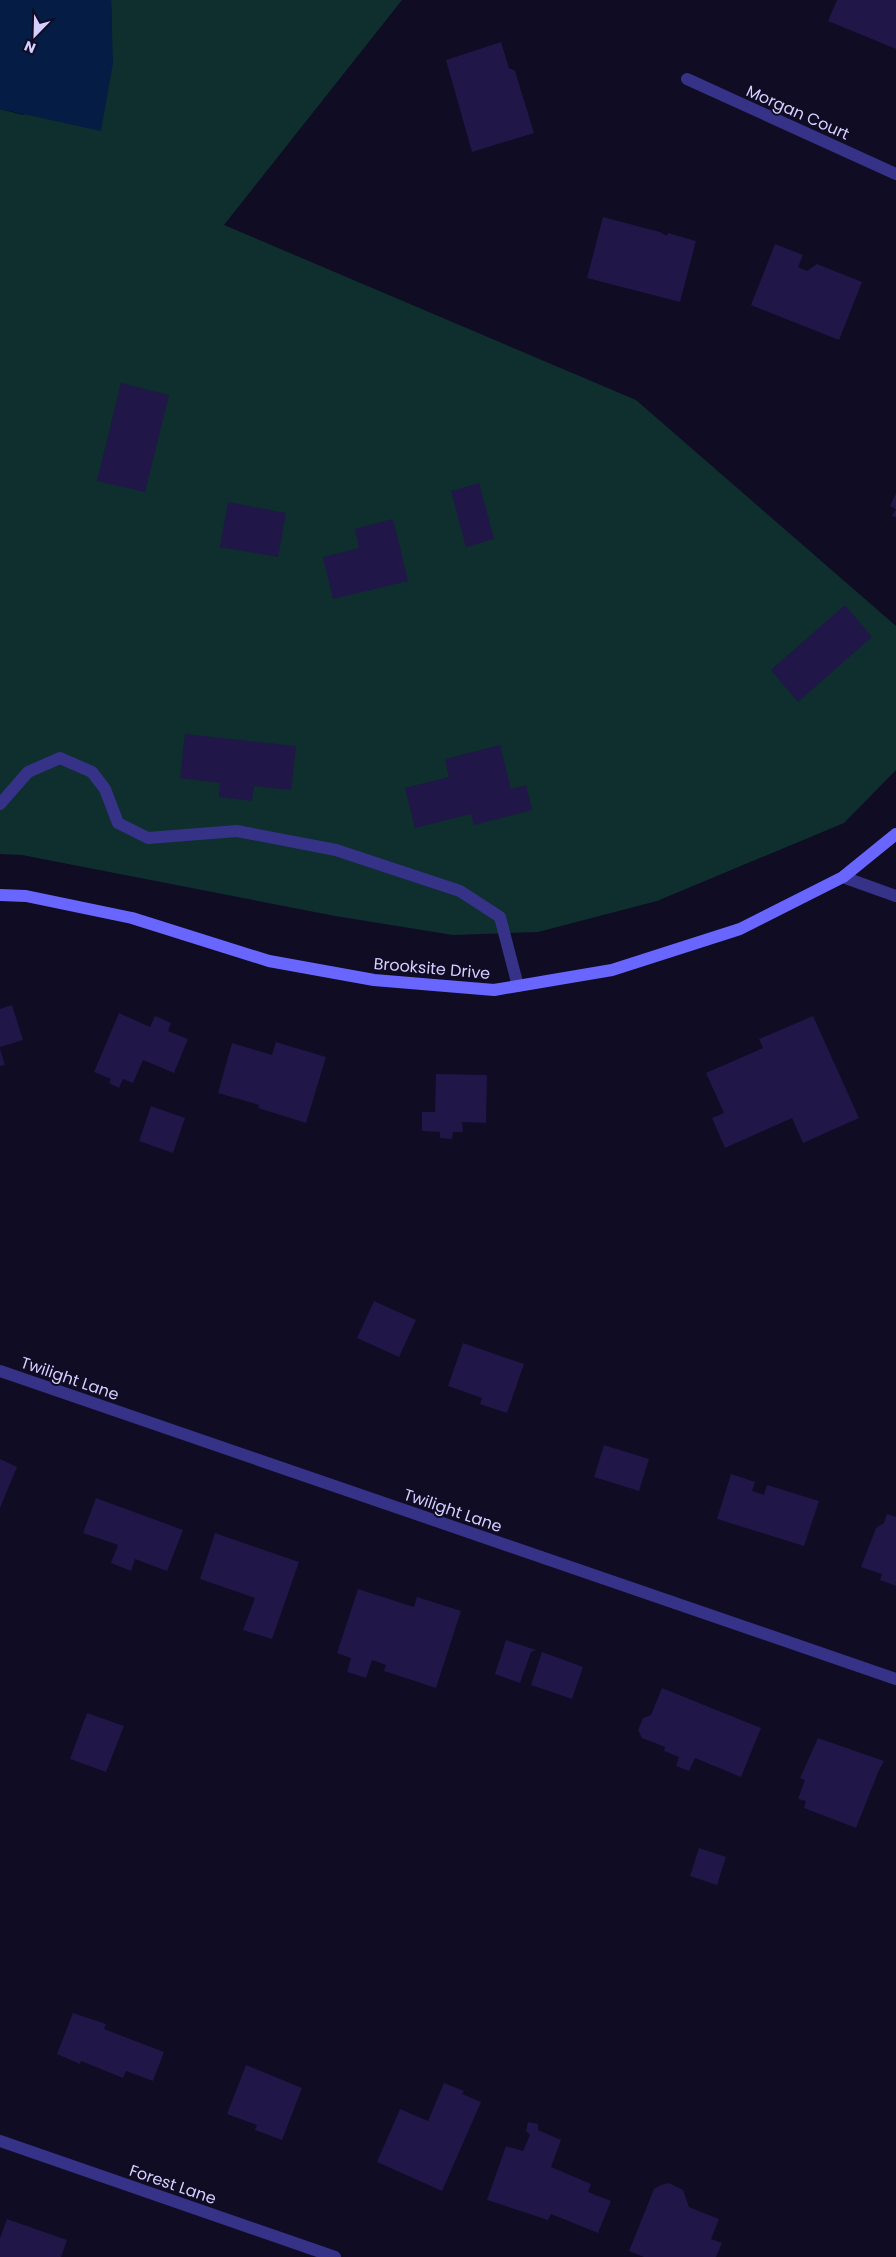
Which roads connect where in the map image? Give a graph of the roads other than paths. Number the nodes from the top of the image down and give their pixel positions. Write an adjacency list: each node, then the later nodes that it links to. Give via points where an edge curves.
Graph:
1 (687, 79): 2 (street, Morgan Court)
2 (896, 174)
3 (0, 804): 8 (street, via 28,772 60,758 92,772 105,789 118,824 148,838 237,831 336,850 460,891 500,918)
4 (896, 834): 5 (street, Brooksite Drive)
5 (843, 877): 7 (street); 8 (street, Brooksite Drive, via 740,928 612,970)
6 (0, 895): 8 (street, Brooksite Drive, via 26,896 132,918 269,961 374,980 494,990)
7 (896, 896)
8 (518, 986)
9 (0, 1371): 10 (street, Twilight Lane)
10 (896, 1679)
11 (0, 2141): 12 (street, Forest Lane)
12 (335, 2257)

